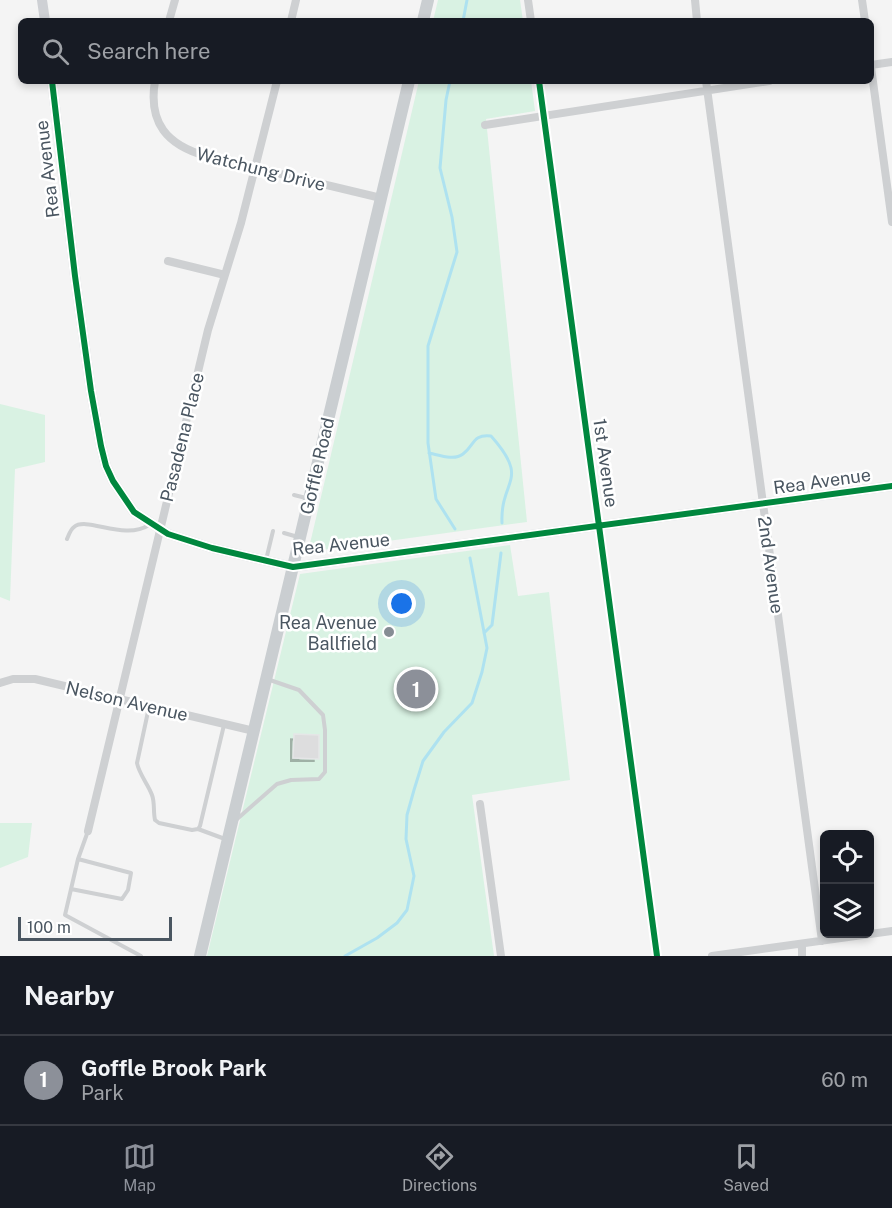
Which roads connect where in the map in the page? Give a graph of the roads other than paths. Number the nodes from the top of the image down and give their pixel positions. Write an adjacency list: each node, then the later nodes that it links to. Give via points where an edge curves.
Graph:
1 (42, 0): 8 (street)
2 (175, 0): 9 (street)
3 (296, 0): 10 (street)
4 (428, 0): 11 (main road)
5 (528, 0): 12 (street)
6 (695, 0): 13 (street)
7 (862, 0): 14 (street)
8 (45, 18)
9 (171, 18)
10 (292, 18)
11 (424, 18)
12 (531, 18)
13 (698, 18)
14 (865, 18)
15 (892, 62): 16 (street)
16 (874, 65)
17 (52, 84): 37 (street, Rea Avenue, via 76,286 101,446 122,497 134,512)
18 (154, 84): 27 (street, Watchung Drive, via 152,99 156,118 170,138 193,152)
19 (276, 84): 27 (street, Pasadena Place)
20 (408, 84): 28 (main road, Goffle Road)
21 (539, 84): 25 (street, 1st Avenue)
22 (731, 84): 24 (street)
23 (873, 84): 29 (street)
24 (706, 86): 25 (street); 35 (street, 2nd Avenue)
25 (544, 116): 26 (street); 36 (street, 1st Avenue)
26 (485, 125)
27 (255, 168): 28 (street, Watchung Drive); 31 (street, Pasadena Place)
28 (381, 198): 34 (main road, Goffle Road)
29 (892, 222)
30 (168, 261): 31 (street)
31 (225, 275): 37 (street, Pasadena Place)
32 (892, 486): 35 (street, Rea Avenue)
33 (294, 495): 34 (lane)
34 (309, 499): 40 (main road, Goffle Road)
35 (763, 504): 36 (street, Rea Avenue); 58 (street, 2nd Avenue)
36 (599, 526): 43 (street, Rea Avenue); 63 (street, 1st Avenue)
37 (155, 527): 41 (lane, via 133,532 80,524); 42 (street, Rea Avenue, via 179,539); 46 (street, Pasadena Place)
38 (273, 531): 42 (lane)
39 (284, 533): 40 (lane)
40 (300, 537): 43 (main road, Goffle Road)
41 (67, 539)
42 (266, 561): 43 (street, Rea Avenue)
43 (293, 567): 44 (main road, Goffle Road)
44 (266, 679): 49 (main road, Goffle Road); 51 (lane, via 299,690 320,710 325,719 325,772 321,778 277,784)
45 (0, 683): 46 (street, Nelson Avenue, via 35,679)
46 (120, 699): 47 (street, Nelson Avenue); 53 (street, Pasadena Place)
47 (150, 706): 48 (street, Nelson Avenue); 52 (lane, via 137,763 153,798 155,820)
48 (224, 724): 49 (street, Nelson Avenue); 52 (lane)
49 (254, 731): 51 (main road, Goffle Road)
50 (480, 804): 62 (street)
51 (231, 825): 54 (main road, Goffle Road)
52 (198, 829): 54 (lane)
53 (88, 831): 55 (lane)
54 (227, 840): 61 (main road, Goffle Road)
55 (78, 859): 56 (lane); 56 (lane, via 130,873 128,890 122,899)
56 (71, 889): 60 (lane, via 65,915)
57 (892, 932): 58 (street)
58 (822, 941): 59 (street)
59 (802, 944): 64 (street); 65 (street)
60 (141, 956)
61 (200, 956)
62 (501, 956)
63 (657, 956)
64 (712, 956)
65 (802, 956)

